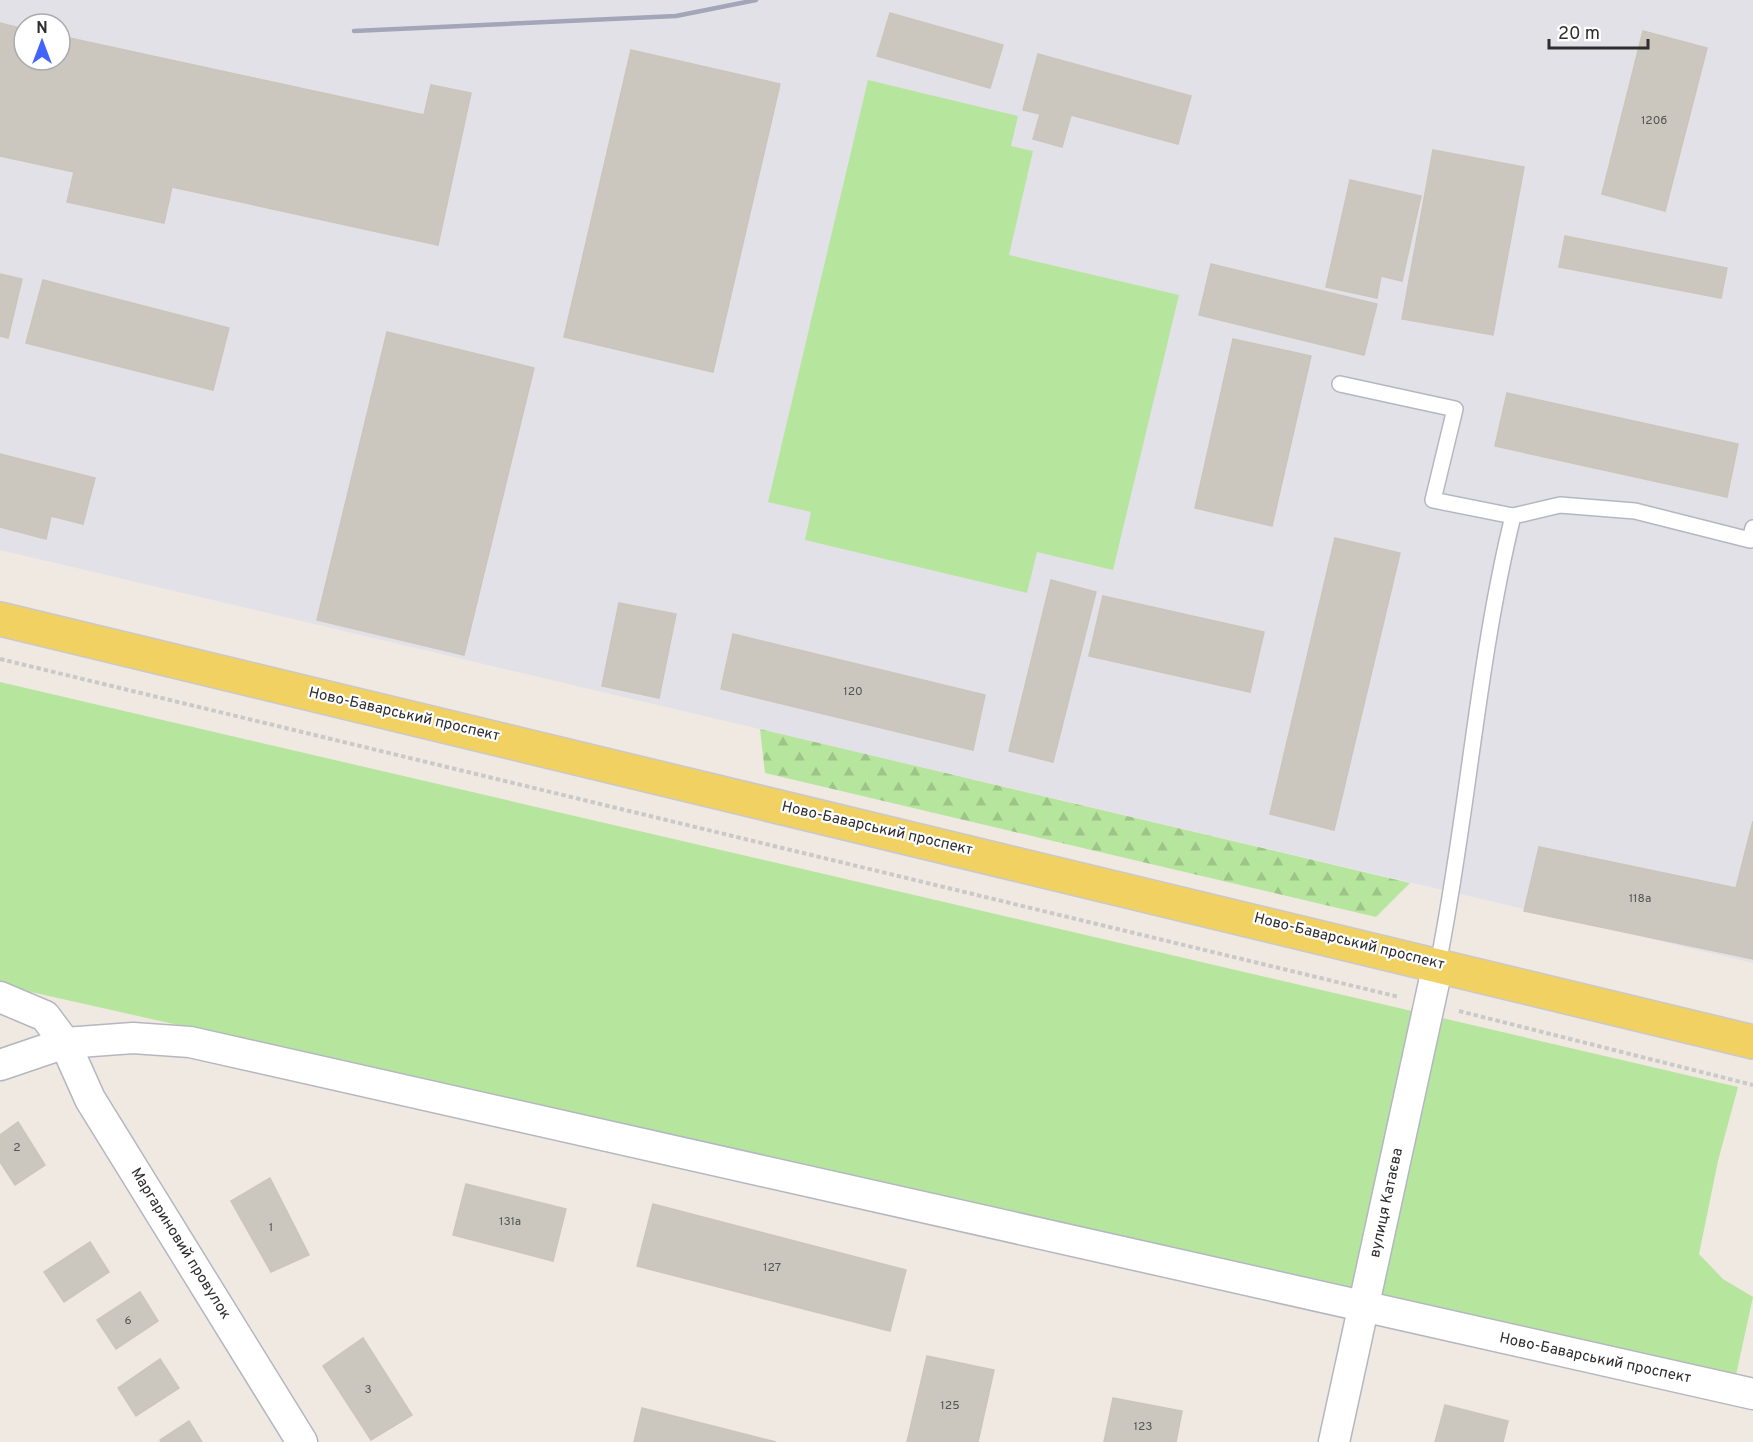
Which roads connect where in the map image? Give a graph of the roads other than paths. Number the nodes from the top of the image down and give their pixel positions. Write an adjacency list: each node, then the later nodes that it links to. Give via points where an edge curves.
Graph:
1 (1340, 384): 2 (lane, via 1455,410 1433,500)
2 (1513, 516): 3 (lane, via 1560,505 1635,511 1750,540); 5 (lane, via 1495,589)
3 (1753, 528)
4 (0, 618): 5 (main road, Ново-Баварський проспект)
5 (1438, 964): 7 (main road, Ново-Баварський проспект); 10 (street, вулиця Катаєва)
6 (0, 997): 8 (street, via 45,1016)
7 (1753, 1042)
8 (65, 1043): 9 (street, Ново-Баварський проспект); 10 (street, Ново-Баварський проспект, via 133,1038 190,1042); 12 (street, Маргариновий провулок, via 90,1098)
9 (0, 1065)
10 (1365, 1309): 11 (street, Ново-Баварський проспект); 13 (street, вулиця Катаєва)
11 (1753, 1394)
12 (302, 1442)
13 (1334, 1442)

